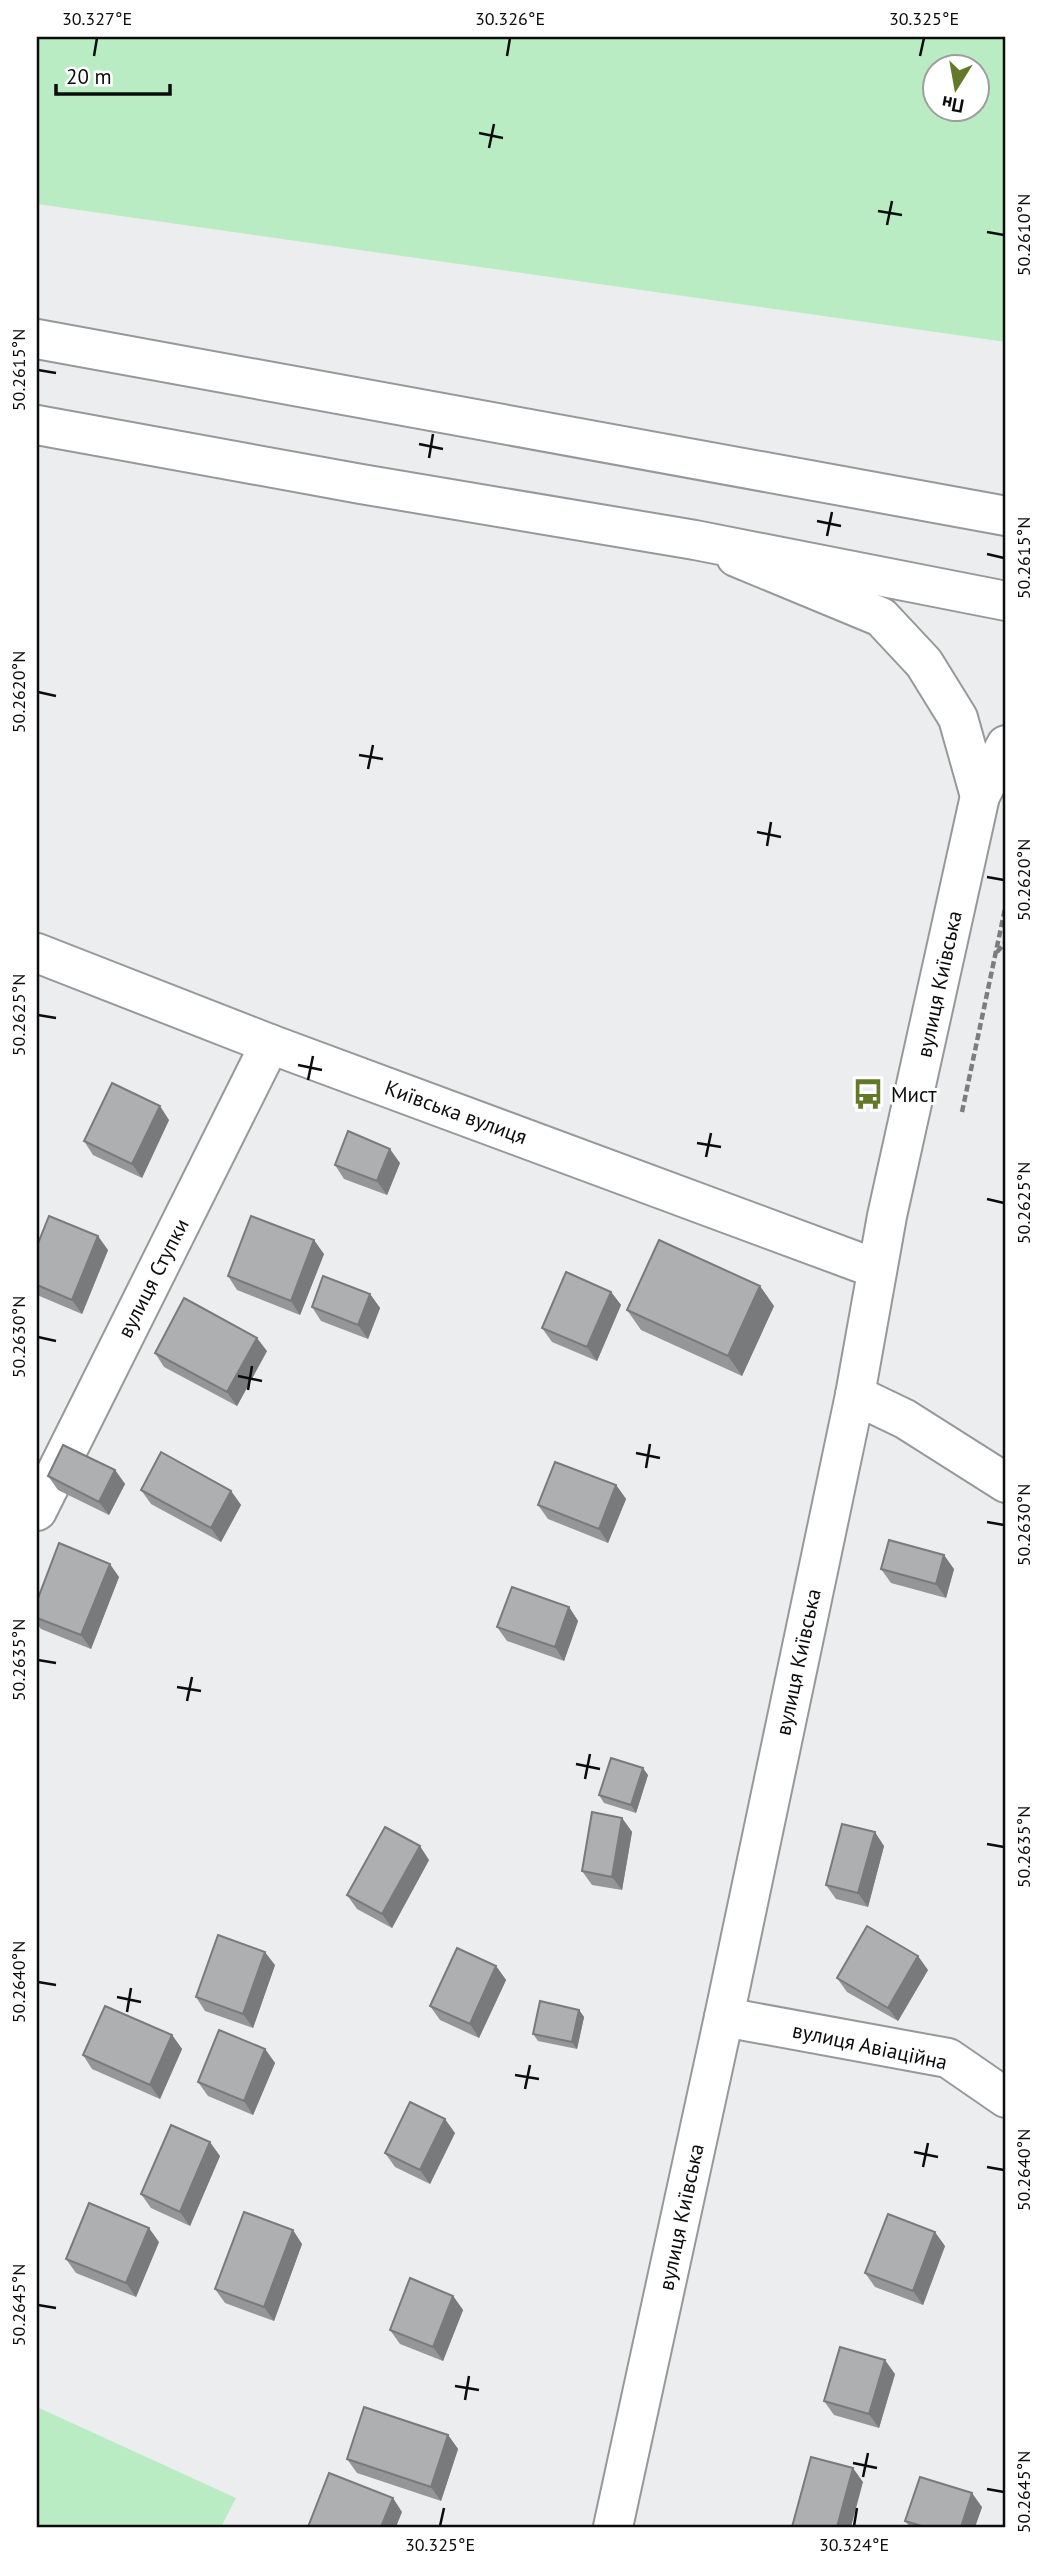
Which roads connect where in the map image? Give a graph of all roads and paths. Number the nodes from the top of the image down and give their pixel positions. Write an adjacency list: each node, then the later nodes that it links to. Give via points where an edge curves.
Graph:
1 (37, 339): 3 (main road)
2 (37, 425): 4 (main road)
3 (1006, 516)
4 (695, 540): 5 (main road); 7 (main road, via 881,617 924,663 958,719)
5 (1006, 601)
6 (1006, 745): 7 (main road)
7 (980, 796): 14 (main road, вулиця Київська)
8 (1006, 904): 10 (path)
9 (1006, 942): 10 (path)
10 (996, 952): 13 (path)
11 (37, 953): 12 (main road, Київська вулиця)
12 (270, 1044): 14 (main road, Київська вулиця); 17 (main road, вулиця Ступки)
13 (962, 1112)
14 (877, 1269): 15 (main road, вулиця Київська)
15 (855, 1395): 16 (main road, via 905,1419); 18 (main road, вулиця Київська)
16 (1006, 1483)
17 (37, 1511)
18 (724, 2017): 19 (main road, вулиця Авіаційна, via 948,2058); 20 (main road, вулиця Київська)
19 (1006, 2098)
20 (613, 2527)

